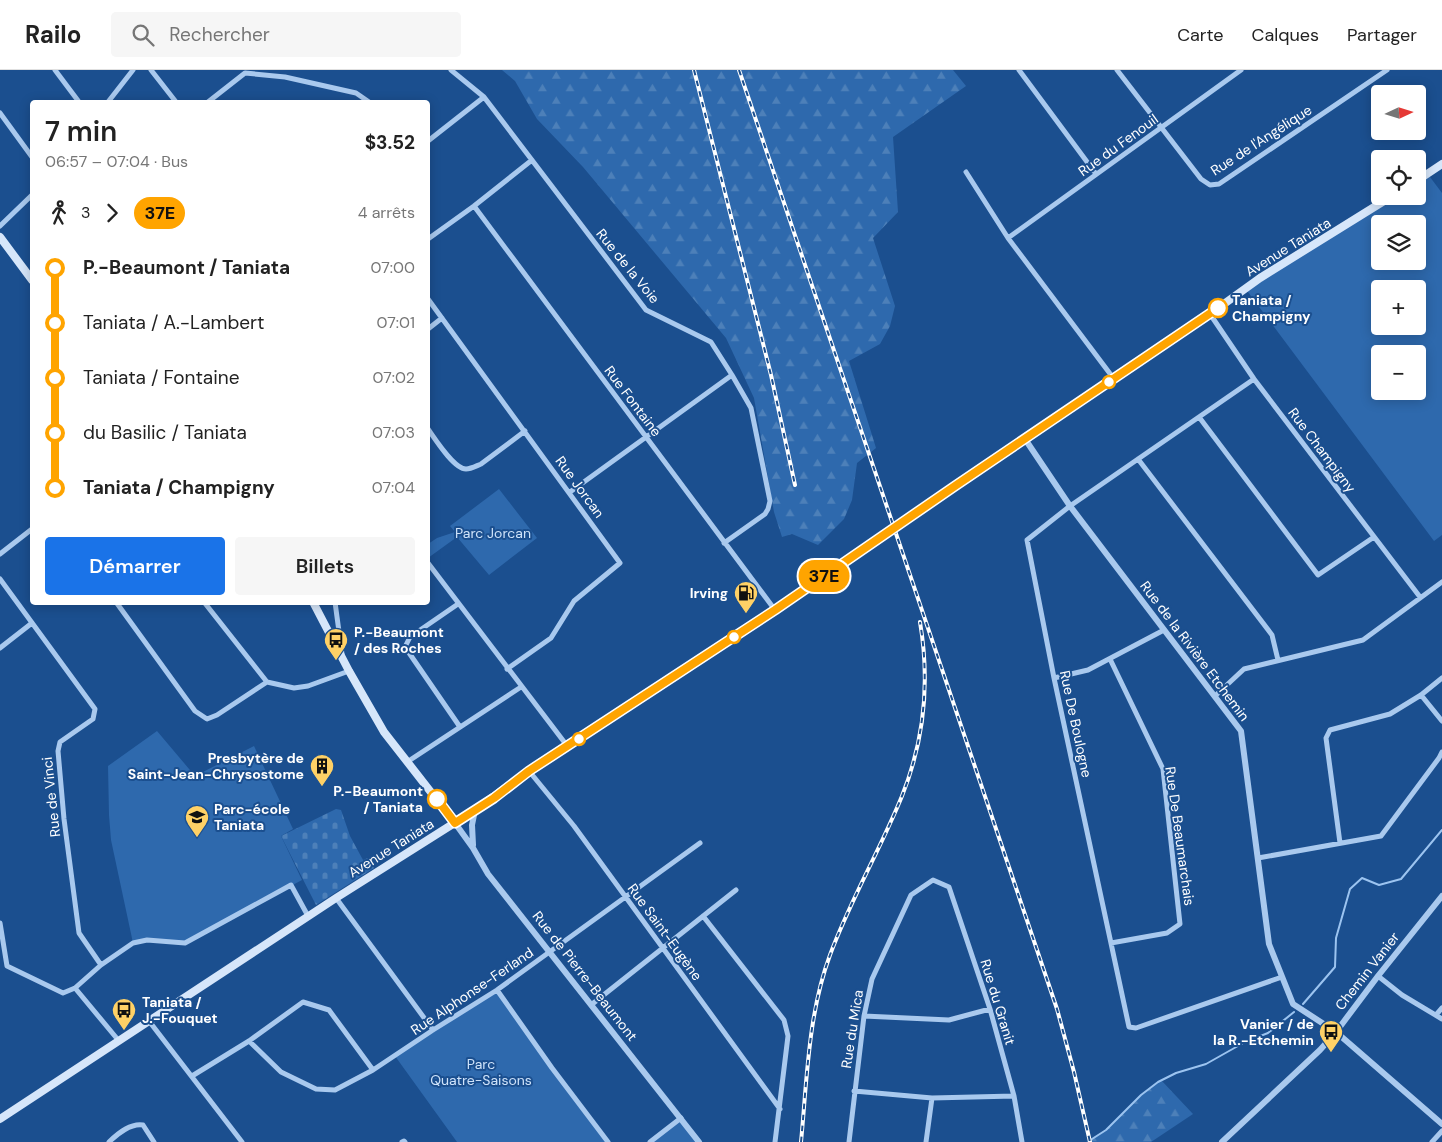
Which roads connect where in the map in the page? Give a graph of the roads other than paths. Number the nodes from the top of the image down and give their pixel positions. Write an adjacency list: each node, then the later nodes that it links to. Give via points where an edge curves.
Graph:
1 (55, 70): 12 (street)
2 (132, 70): 13 (street)
3 (151, 70): 14 (street)
4 (286, 70): 10 (street)
5 (451, 70): 11 (street, Rue de la Voie)
6 (1019, 70): 24 (street)
7 (1117, 70): 18 (street, Rue de l'Angélique)
8 (1241, 70): 18 (street, Rue du Fenouil)
9 (1387, 70): 18 (street, Rue de l'Angélique, via 1219,184 1210,185 1201,179)
10 (284, 77): 15 (street, via 245,73); 16 (street, via 356,93)
11 (484, 98): 19 (street); 21 (street, Rue de la Voie)
12 (78, 100)
13 (110, 100)
14 (174, 100)
15 (211, 100)
16 (366, 100)
17 (0, 113): 20 (street)
18 (1161, 128): 24 (street, Rue du Fenouil)
19 (430, 139)
20 (30, 155)
21 (532, 160): 28 (street); 38 (street, Rue de la Voie, via 646,310 711,342)
22 (1442, 164): 25 (main road)
23 (966, 172): 32 (street)
24 (1096, 174): 32 (street, Rue du Fenouil)
25 (1426, 175)
26 (30, 197): 29 (street)
27 (1378, 205): 35 (main road, Avenue Taniata, via 1260,278)
28 (474, 206): 31 (street); 44 (street, Rue Fontaine)
29 (0, 226)
30 (0, 237): 33 (main road)
31 (430, 238)
32 (1008, 238): 39 (street)
33 (30, 277)
34 (430, 302): 36 (street, Rue Jorcan)
35 (1210, 314): 39 (main road, Avenue Taniata); 40 (street, Rue Champigny)
36 (442, 318): 37 (street); 42 (street, Rue Jorcan)
37 (430, 327)
38 (732, 375): 44 (street); 51 (street, Rue de la Voie, via 751,408 770,501 765,514)
39 (1114, 378): 45 (main road, Avenue Taniata)
40 (1254, 379): 41 (street, Rue De Boulogne); 50 (street, Rue Champigny)
41 (1199, 417): 46 (street, Rue De Boulogne); 50 (street, via 1318,575)
42 (524, 430): 43 (street, via 481,464 464,469 456,466); 47 (street, Rue Jorcan)
43 (430, 432)
44 (646, 438): 47 (street); 51 (street, Rue Fontaine)
45 (1024, 439): 48 (street, Rue de la Rivière Etchemin); 62 (main road, Avenue Taniata)
46 (1138, 459): 48 (street, Rue De Boulogne); 68 (street, via 1272,635)
47 (570, 492): 69 (street, Rue Jorcan, via 620,563 574,601 551,638)
48 (1070, 506): 64 (street, Rue de la Rivière Etchemin); 71 (street, Rue De Boulogne, via 1027,540)
49 (30, 531): 52 (street)
50 (1374, 537): 56 (street, Rue Champigny)
51 (724, 543): 62 (street, Rue Fontaine)
52 (0, 554)
53 (430, 567): 57 (street)
54 (0, 579): 63 (street, Rue de Vinci)
55 (1442, 582): 56 (street)
56 (1420, 597): 68 (street, via 1363,640)
57 (458, 604): 69 (street); 78 (street, via 410,637 405,646)
58 (118, 605): 73 (street, via 195,712 207,719)
59 (206, 605): 73 (street)
60 (315, 605): 67 (main road)
61 (335, 605): 67 (street)
62 (775, 610): 79 (main road, Avenue Taniata)
63 (32, 624): 65 (street); 100 (street, Rue de Vinci, via 95,709 93,719 60,742 58,751 79,933)
64 (1164, 630): 66 (street); 76 (street, Rue de la Rivière Etchemin)
65 (0, 648)
66 (1110, 658): 71 (street, via 1088,670); 97 (street, Rue De Beaumarchais, via 1162,769 1180,924 1167,933)
67 (343, 660): 70 (main road)
68 (1278, 660): 76 (street, via 1244,669)
69 (507, 669): 74 (street)
70 (349, 671): 73 (street, via 294,688); 81 (main road, via 384,732)
71 (1054, 678): 97 (street, Rue De Boulogne)
72 (1442, 678): 75 (street)
73 (267, 682)
74 (521, 687): 78 (street); 79 (street)
75 (1420, 695): 77 (street); 85 (street, via 1390,714 1330,730 1326,738)
76 (1215, 696): 88 (street, Rue de la Rivière Etchemin, via 1241,731)
77 (1442, 721)
78 (460, 727): 81 (street)
79 (568, 747): 82 (main road, Avenue Taniata)
80 (1442, 752): 85 (street, via 1381,836)
81 (407, 762): 84 (main road)
82 (529, 771): 83 (main road, Avenue Taniata); 92 (street, Rue Saint-Eugène)
83 (475, 810): 84 (main road, Avenue Taniata); 87 (street, via 471,839)
84 (455, 823): 87 (street, Rue de Pierre-Beaumont); 93 (main road, Avenue Taniata)
85 (1340, 843): 88 (street)
86 (700, 844): 92 (street, Rue Alphonse-Ferland)
87 (474, 848): 99 (street, Rue de Pierre-Beaumont, via 488,874)
88 (1258, 858): 102 (street, Rue de la Rivière Etchemin, via 1269,944)
89 (933, 880): 107 (street, Rue du Granit, via 949,887); 109 (street, Rue du Mica, via 911,895 872,979)
90 (736, 890): 95 (street)
91 (1442, 896): 101 (street, Chemin Vanier)
92 (626, 897): 98 (street, Rue Saint-Eugène); 99 (street, Rue Alphonse-Ferland)
93 (336, 898): 94 (main road, Avenue Taniata); 112 (street)
94 (308, 916): 100 (street, via 291,885 185,943 147,940 133,943); 111 (main road, Avenue Taniata)
95 (703, 916): 98 (street); 121 (street, via 784,1020 788,1036)
96 (0, 923): 103 (street, via 8,966 63,993)
97 (1111, 943): 102 (street, Rue De Boulogne, via 1129,1027 1136,1028)
98 (663, 948): 105 (street); 121 (street, Rue Saint-Eugène)
99 (550, 952): 104 (street, Rue Alphonse-Ferland); 105 (street, Rue de Pierre-Beaumont)
100 (101, 965): 103 (street)
101 (1378, 976): 108 (street); 113 (street, Chemin Vanier)
102 (1282, 977): 113 (street, Rue de la Rivière Etchemin, via 1293,1004)
103 (75, 988): 114 (street)
104 (497, 990): 112 (street, Rue Alphonse-Ferland); 129 (street)
105 (591, 1004): 122 (street, Rue de Pierre-Beaumont)
106 (1442, 1008): 108 (street)
107 (990, 1009): 109 (street, via 949,1020); 119 (street, Rue du Granit)
108 (1436, 1015): 110 (street)
109 (864, 1016): 118 (street, Rue du Mica)
110 (1442, 1019)
111 (150, 1021): 114 (main road, Avenue Taniata); 117 (street)
112 (433, 1030): 116 (street, Rue Alphonse-Ferland)
113 (1336, 1032): 124 (street, Rue de la Rivière Etchemin); 136 (street, Chemin Vanier)
114 (119, 1041): 123 (main road, Avenue Taniata)
115 (249, 1041): 116 (street, Rue Alphonse-Ferland, via 281,1072 316,1089 335,1090); 116 (street, via 303,1002 330,1010); 117 (street)
116 (373, 1070)
117 (192, 1076): 128 (street)
118 (854, 1091): 120 (street); 133 (street, Rue du Mica)
119 (1014, 1096): 120 (street); 135 (street, Rue du Granit)
120 (932, 1098): 134 (street)
121 (780, 1109): 132 (street)
122 (680, 1118): 130 (street); 131 (street, Rue de Pierre-Beaumont)
123 (0, 1119)
124 (1442, 1124)
125 (1442, 1131): 137 (street)
126 (109, 1142): 127 (street, via 138,1124 143,1125)
127 (154, 1142)
128 (241, 1142)
129 (608, 1142)
130 (650, 1142)
131 (699, 1142)
132 (775, 1142)
133 (849, 1142)
134 (926, 1142)
135 (1022, 1142)
136 (1222, 1142)
137 (1432, 1142)

